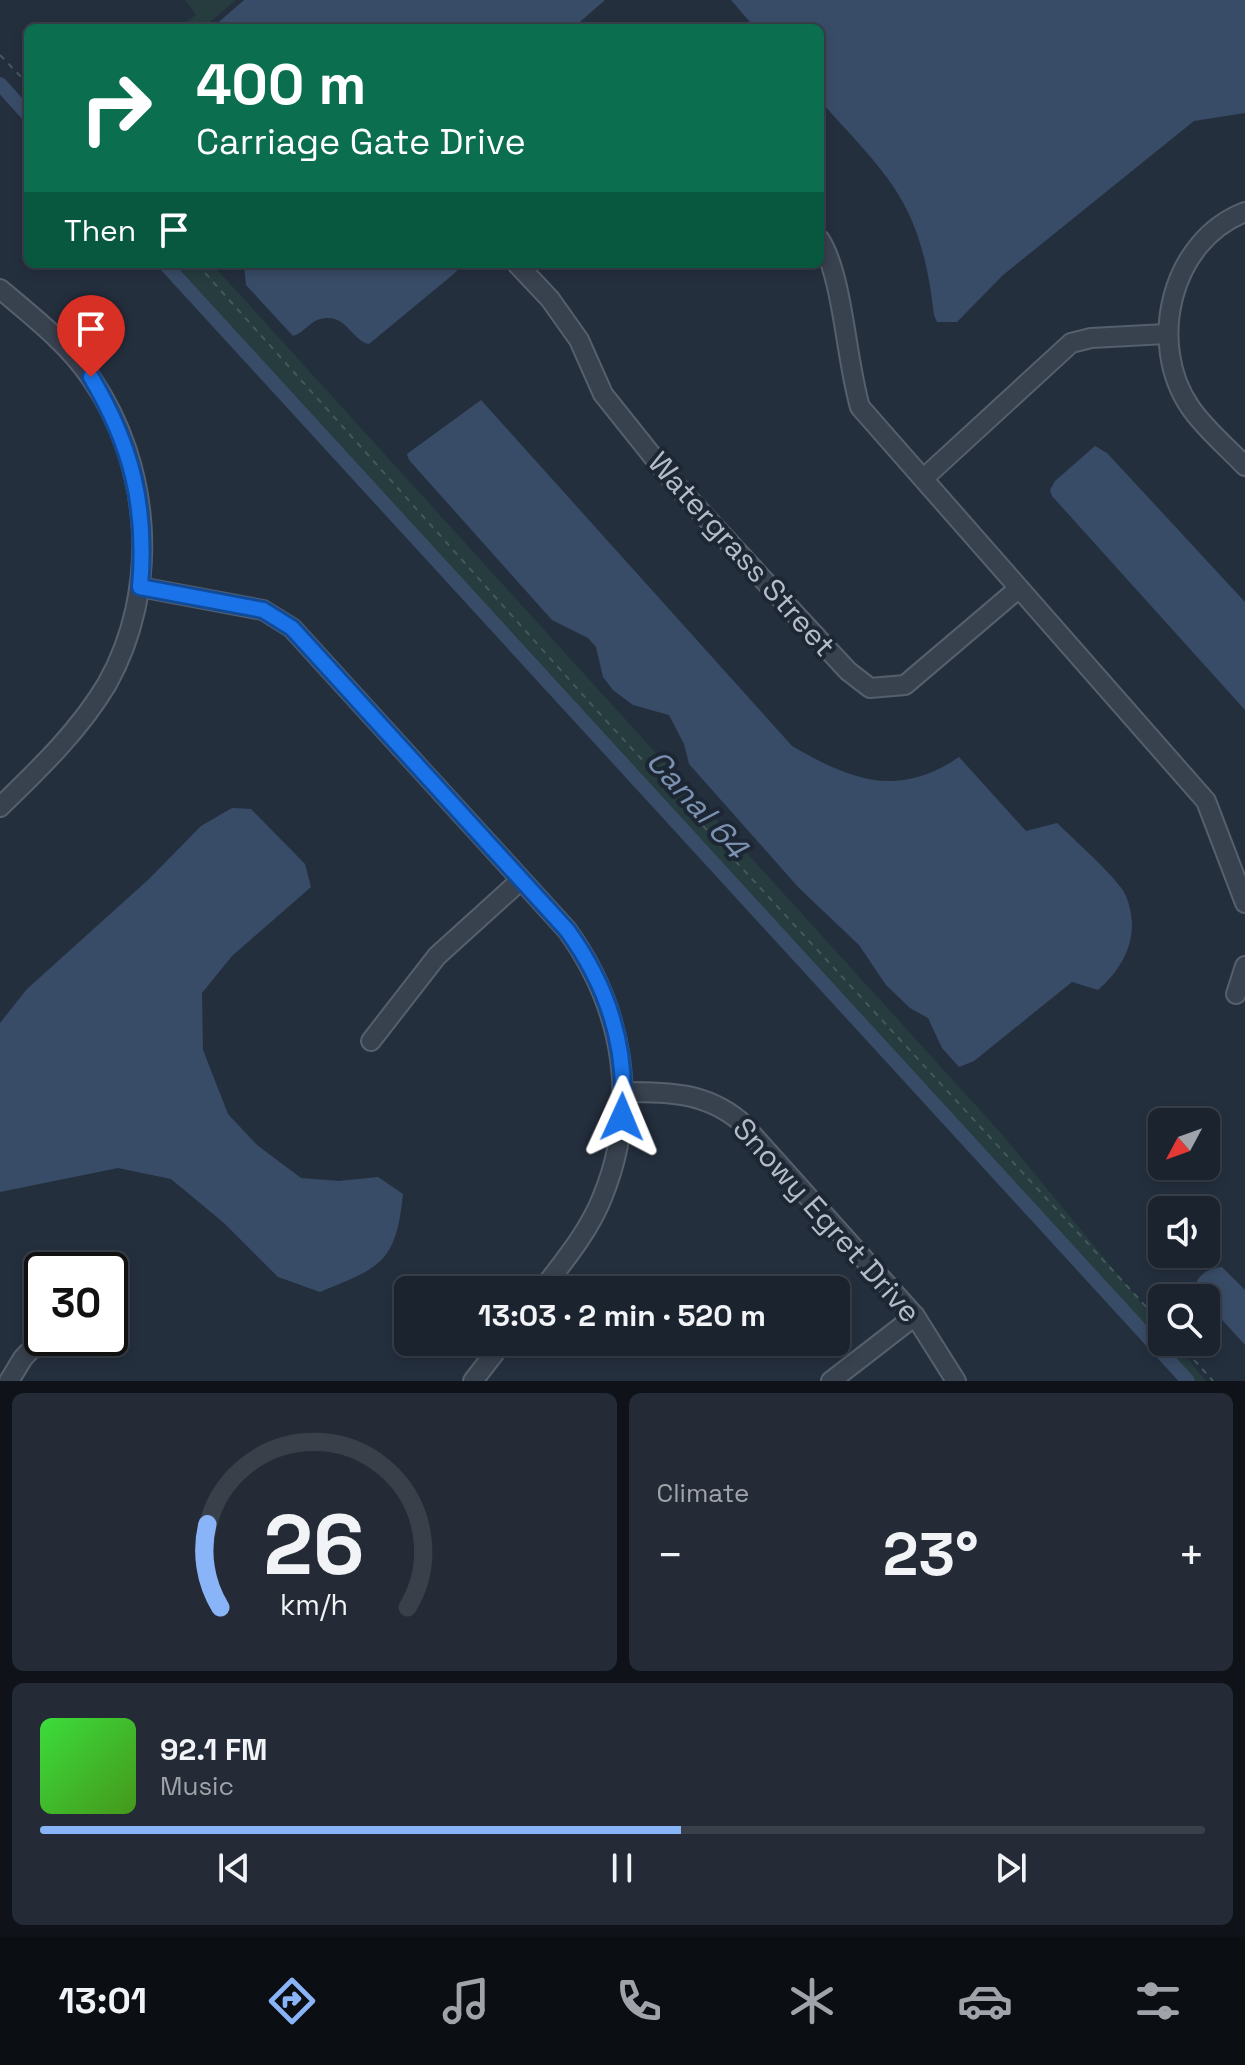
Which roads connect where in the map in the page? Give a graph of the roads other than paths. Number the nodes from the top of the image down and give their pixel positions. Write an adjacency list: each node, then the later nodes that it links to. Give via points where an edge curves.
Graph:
1 (1245, 212): 5 (street, via 1210,235 1192,258 1174,288)
2 (824, 246): 7 (street, via 832,258 860,407)
3 (521, 268): 9 (street, Watergrass Street, via 579,340 603,394 674,483 848,671 870,688 905,685)
4 (0, 289): 8 (street, via 64,345 116,420 132,465 144,539)
5 (1166, 334): 6 (street, via 1174,375 1190,407); 7 (street, via 1071,343)
6 (1245, 466)
7 (924, 478): 9 (street)
8 (140, 587): 10 (street, via 121,656 106,685 57,751); 11 (street, via 263,610 292,628)
9 (1018, 589): 12 (street, via 1206,801)
10 (0, 807)
11 (521, 880): 15 (street, via 437,956); 16 (street, via 588,959 609,1005)
12 (1245, 903)
13 (1245, 966): 14 (street)
14 (1236, 994)
15 (371, 1041)
16 (624, 1092): 17 (street, via 620,1143 602,1199); 18 (street, Snowy Egret Drive, via 674,1092 722,1106)
17 (552, 1276)
18 (915, 1316): 23 (street); 24 (street, Snowy Egret Drive)
19 (25, 1356): 21 (street)
20 (492, 1356): 22 (street)
21 (9, 1381)
22 (473, 1381)
23 (831, 1381)
24 (956, 1381)

